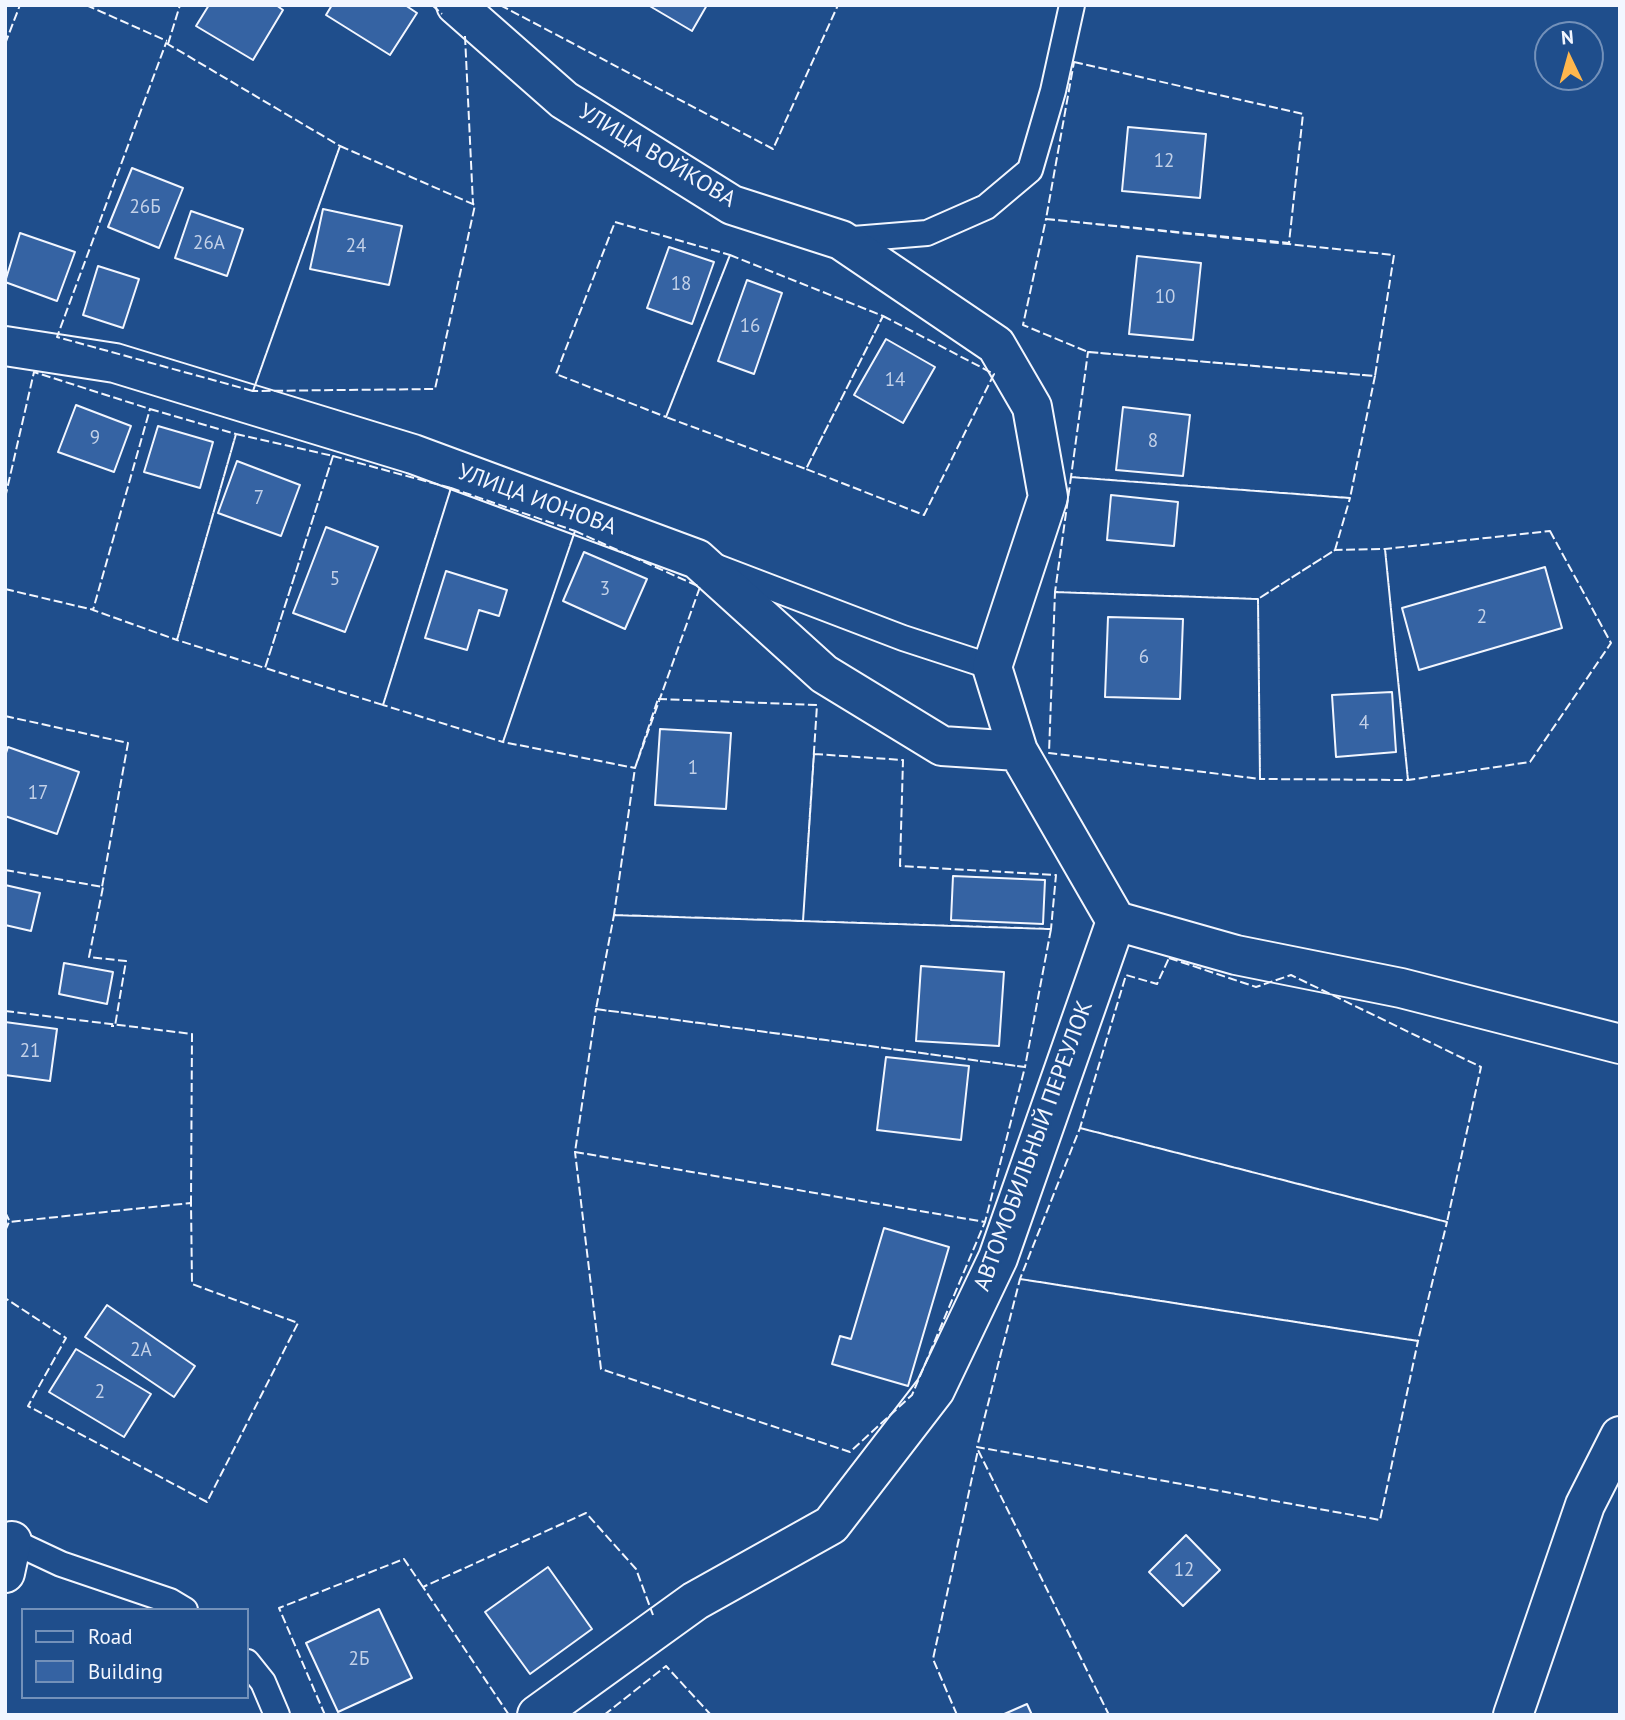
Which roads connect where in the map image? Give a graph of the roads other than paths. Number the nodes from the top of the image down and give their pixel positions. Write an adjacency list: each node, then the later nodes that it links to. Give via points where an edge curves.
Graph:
1 (456, 5): 3 (street, УЛИЦА ВОЙКОВА, via 564,100 732,205)
2 (1072, 5): 3 (lane, via 1030,170 986,207 927,233)
3 (841, 240): 6 (street, УЛИЦА ВОЙКОВА, via 996,345 1032,407 1048,497)
4 (5, 346): 5 (street, УЛИЦА ИОНОВА, via 115,363 413,454)
5 (696, 559): 6 (lane); 7 (street, УЛИЦА ИОНОВА, via 824,674 942,746)
6 (992, 667): 7 (street)
7 (1018, 751): 8 (street)
8 (1116, 921): 9 (street, via 1236,955 1401,988); 15 (street, АВТОМОБИЛЬНЫЙ ПЕРЕУЛОК, via 998,1258 935,1390 831,1525 695,1601)
9 (1620, 1044)
10 (1620, 1437): 16 (street, via 1585,1505)
11 (7, 1548): 12 (lane)
12 (182, 1608)
13 (248, 1663): 14 (lane, via 263,1682)
14 (277, 1715)
15 (537, 1715)
16 (1513, 1715)

